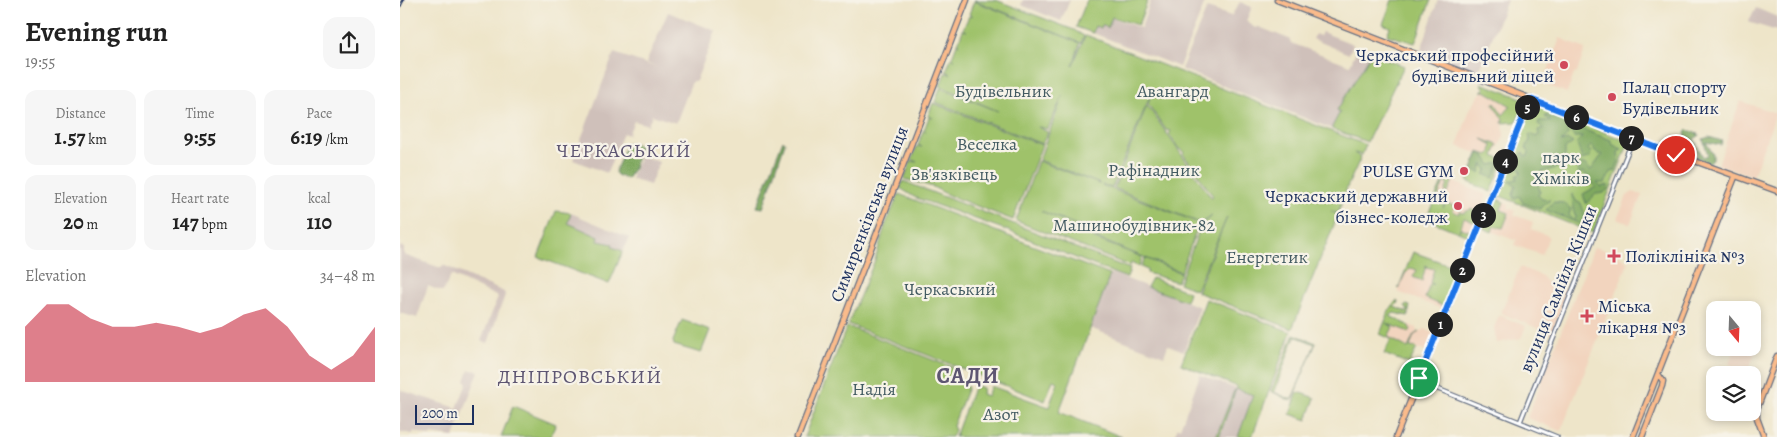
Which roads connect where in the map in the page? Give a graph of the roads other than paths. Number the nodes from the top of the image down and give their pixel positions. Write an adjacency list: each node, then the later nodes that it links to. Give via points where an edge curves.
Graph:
1 (967, 0): 11 (main road, Симиренківська вулиця)
2 (1277, 0): 3 (main road)
3 (1530, 99): 4 (main road); 9 (main road)
4 (1633, 139): 5 (main road); 10 (street, вулиця Самійла Кішки)
5 (1735, 177): 6 (main road); 8 (main road)
6 (1777, 192)
7 (1777, 356): 16 (main road, via 1757,409)
8 (1658, 374): 14 (main road); 15 (main road, via 1663,381 1662,386)
9 (1418, 381): 10 (street); 12 (main road)
10 (1520, 422): 13 (street)
11 (798, 437)
12 (1396, 437)
13 (1557, 437)
14 (1633, 437)
15 (1642, 437)
16 (1764, 437)

